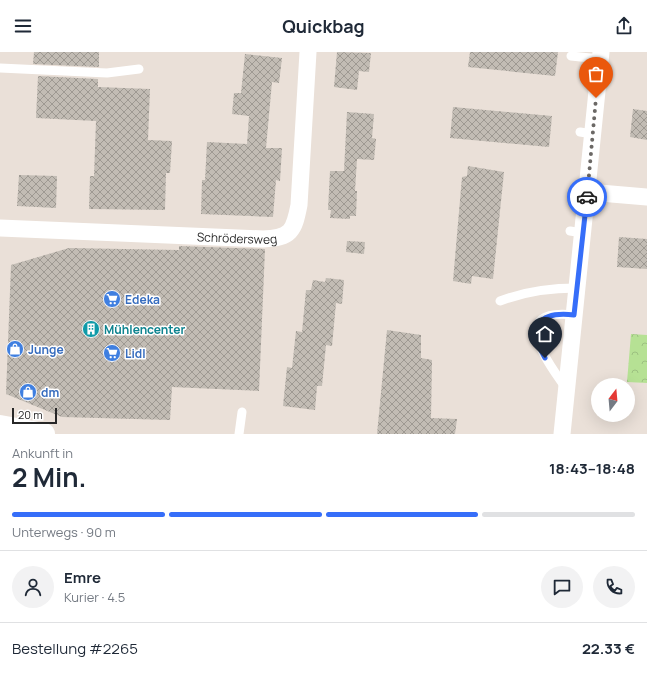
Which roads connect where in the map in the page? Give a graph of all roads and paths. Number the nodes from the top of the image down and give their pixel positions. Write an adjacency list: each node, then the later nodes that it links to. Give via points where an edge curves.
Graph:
1 (308, 52): 8 (street, Schrödersweg, via 299,205 296,222 289,233 279,238 263,239)
2 (601, 55): 3 (lane); 6 (street, via 587,133)
3 (571, 56)
4 (0, 68): 5 (lane, via 107,73)
5 (139, 69)
6 (581, 192): 7 (street); 9 (street, via 577,232)
7 (647, 198)
8 (0, 228)
9 (577, 288): 10 (lane, via 530,292); 11 (street)
10 (500, 301)
11 (574, 315): 12 (street); 12 (lane, via 552,314 537,326 536,335 539,346)
12 (566, 389): 17 (street)
13 (242, 412): 16 (lane)
14 (0, 426): 15 (main road)
15 (44, 434)
16 (239, 434)
17 (562, 434)

